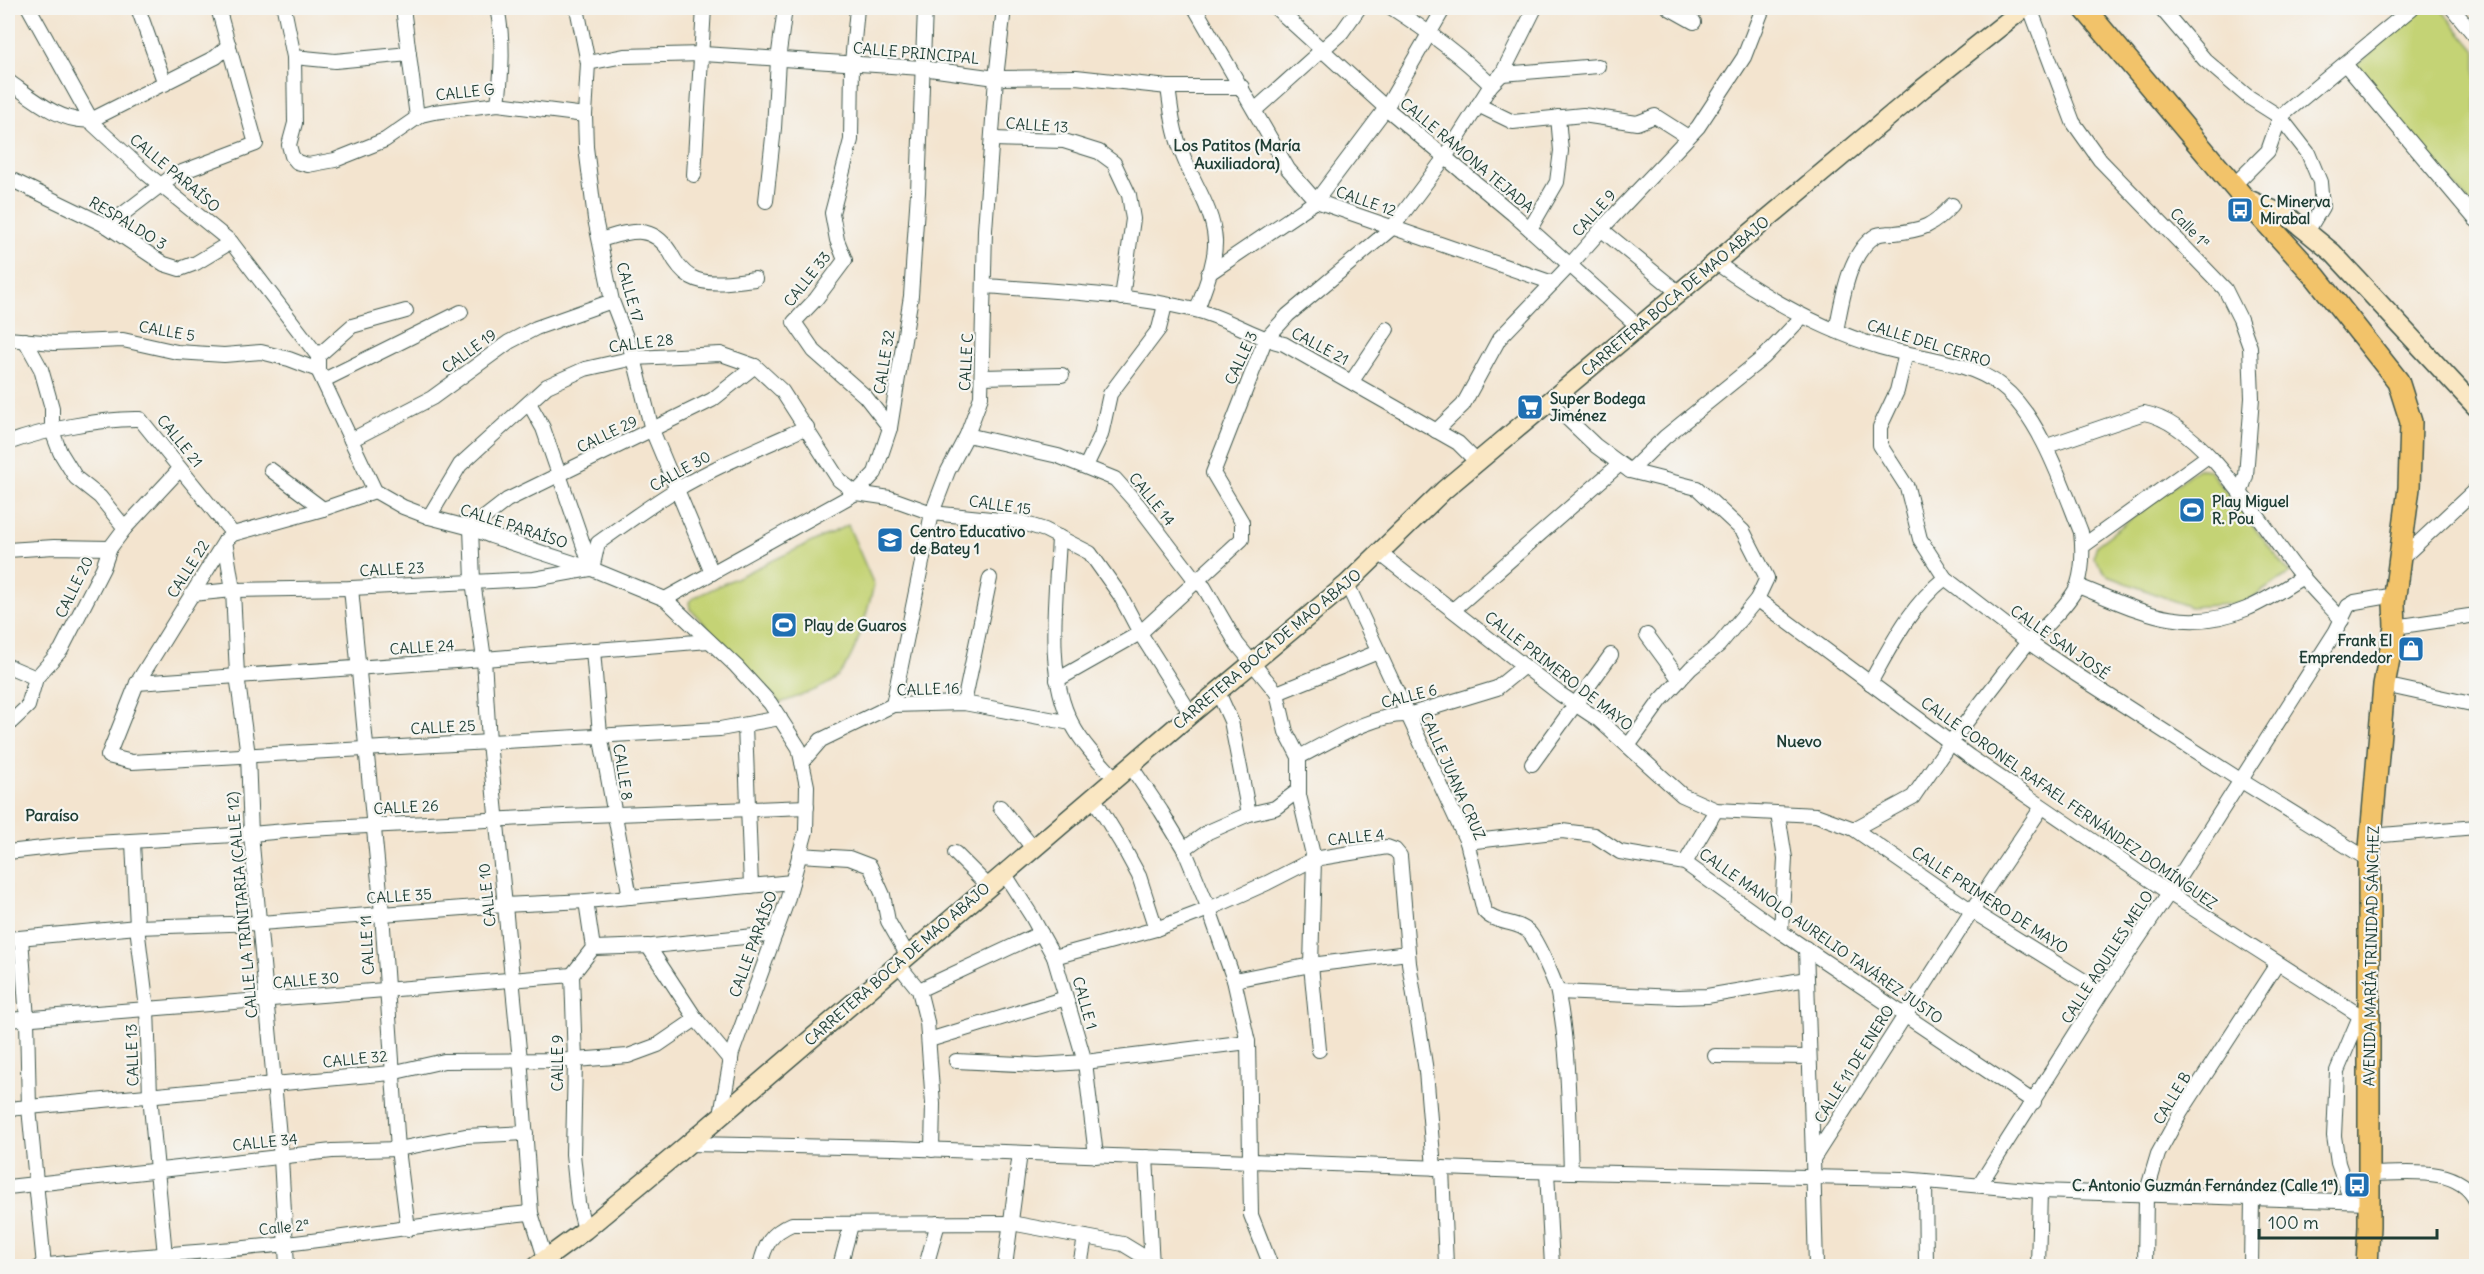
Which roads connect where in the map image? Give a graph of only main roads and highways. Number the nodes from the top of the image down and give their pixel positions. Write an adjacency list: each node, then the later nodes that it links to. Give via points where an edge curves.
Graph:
1 (2085, 8): 2 (main road, AVENIDA MARÍA TRINIDAD SÁNCHEZ, via 2238,191 2315,276 2398,381 2410,422 2409,488 2395,595 2395,627 2384,685 2369,860 2365,1019 2368,1174 2359,1202)
2 (2367, 1266)

